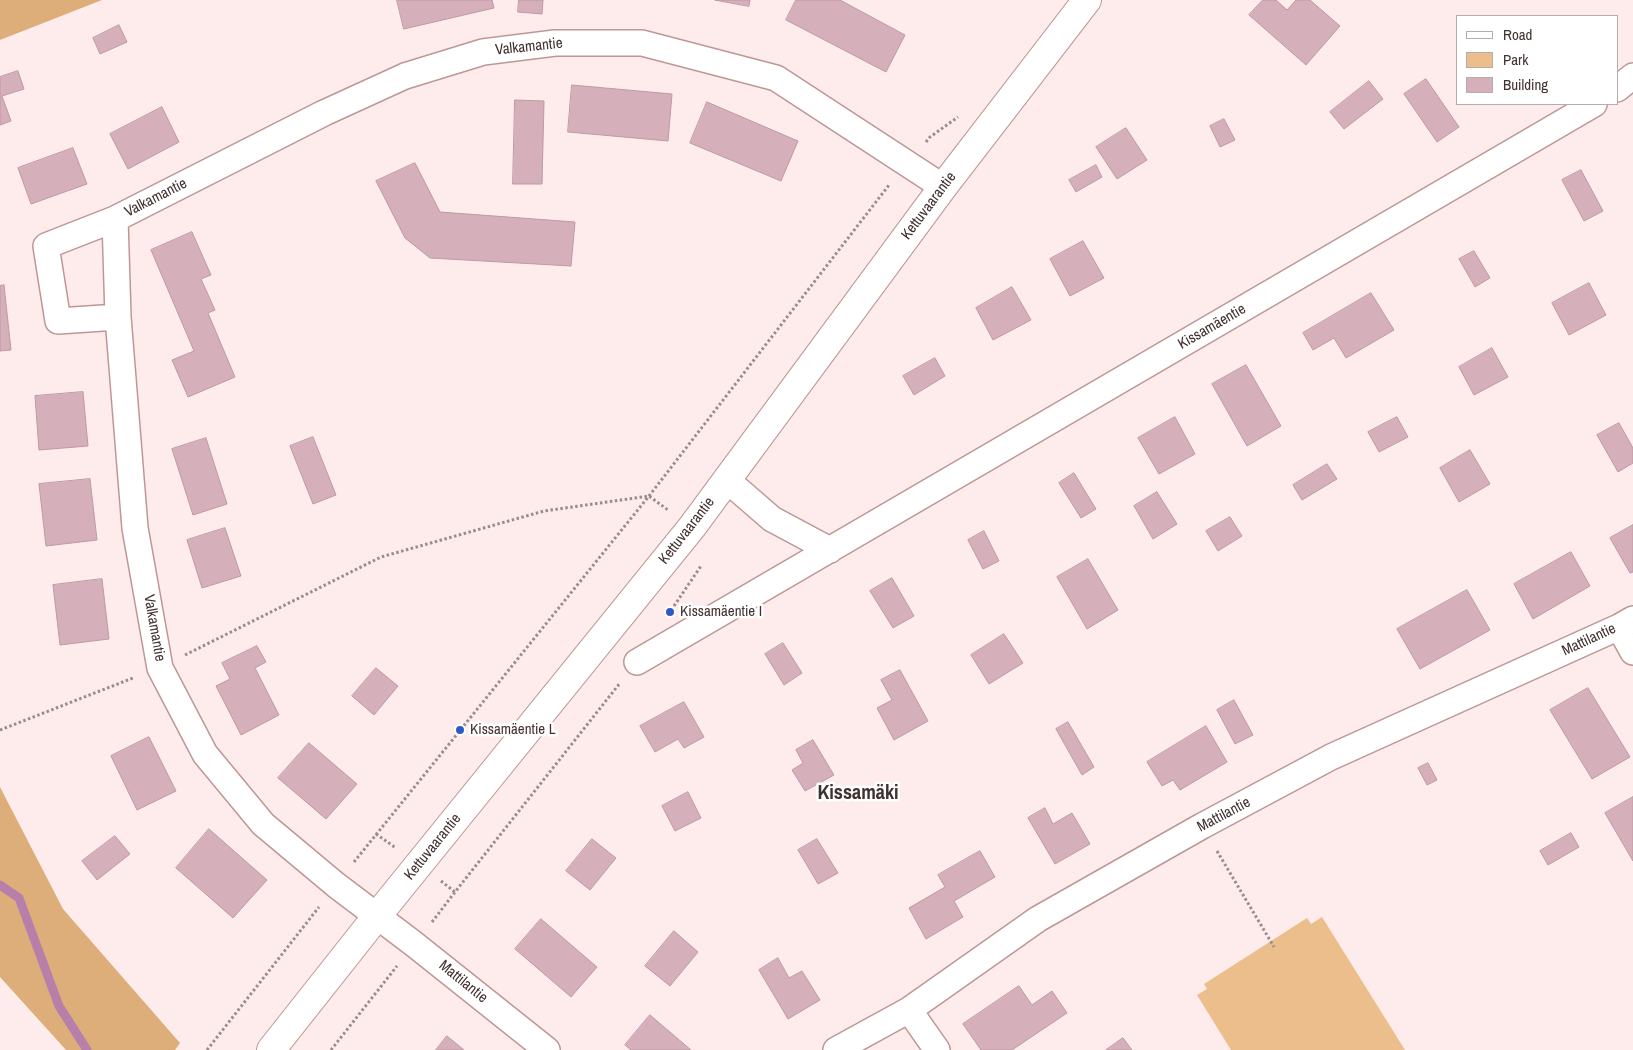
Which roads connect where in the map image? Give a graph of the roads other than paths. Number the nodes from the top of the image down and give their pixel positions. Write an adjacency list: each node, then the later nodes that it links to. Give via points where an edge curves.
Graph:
1 (1087, 0): 5 (street, Kettuvaarantie)
2 (1633, 76): 3 (street)
3 (1618, 88)
4 (1592, 105): 9 (street, Kissamäentie)
5 (943, 187): 6 (street, Valkamantie, via 776,78 642,43 556,43 482,52 406,76 324,113); 8 (street, Kettuvaarantie)
6 (115, 219): 7 (street, Valkamantie); 7 (street, Valkamantie, via 46,246 58,320)
7 (118, 317): 13 (street, Valkamantie, via 135,528 160,668 205,754 263,824)
8 (727, 480): 9 (street, via 772,520); 13 (street, Kettuvaarantie)
9 (830, 550): 12 (street, Kissamäentie)
10 (1626, 623): 11 (street); 14 (street, Mattilantie, via 1331,757 1202,826 1038,919)
11 (1633, 652)
12 (637, 662)
13 (376, 916): 15 (street, Kettuvaarantie); 16 (street, Mattilantie)
14 (909, 1010): 17 (street, Mattilantie); 18 (street)
15 (271, 1050)
16 (548, 1050)
17 (836, 1050)
18 (936, 1050)

